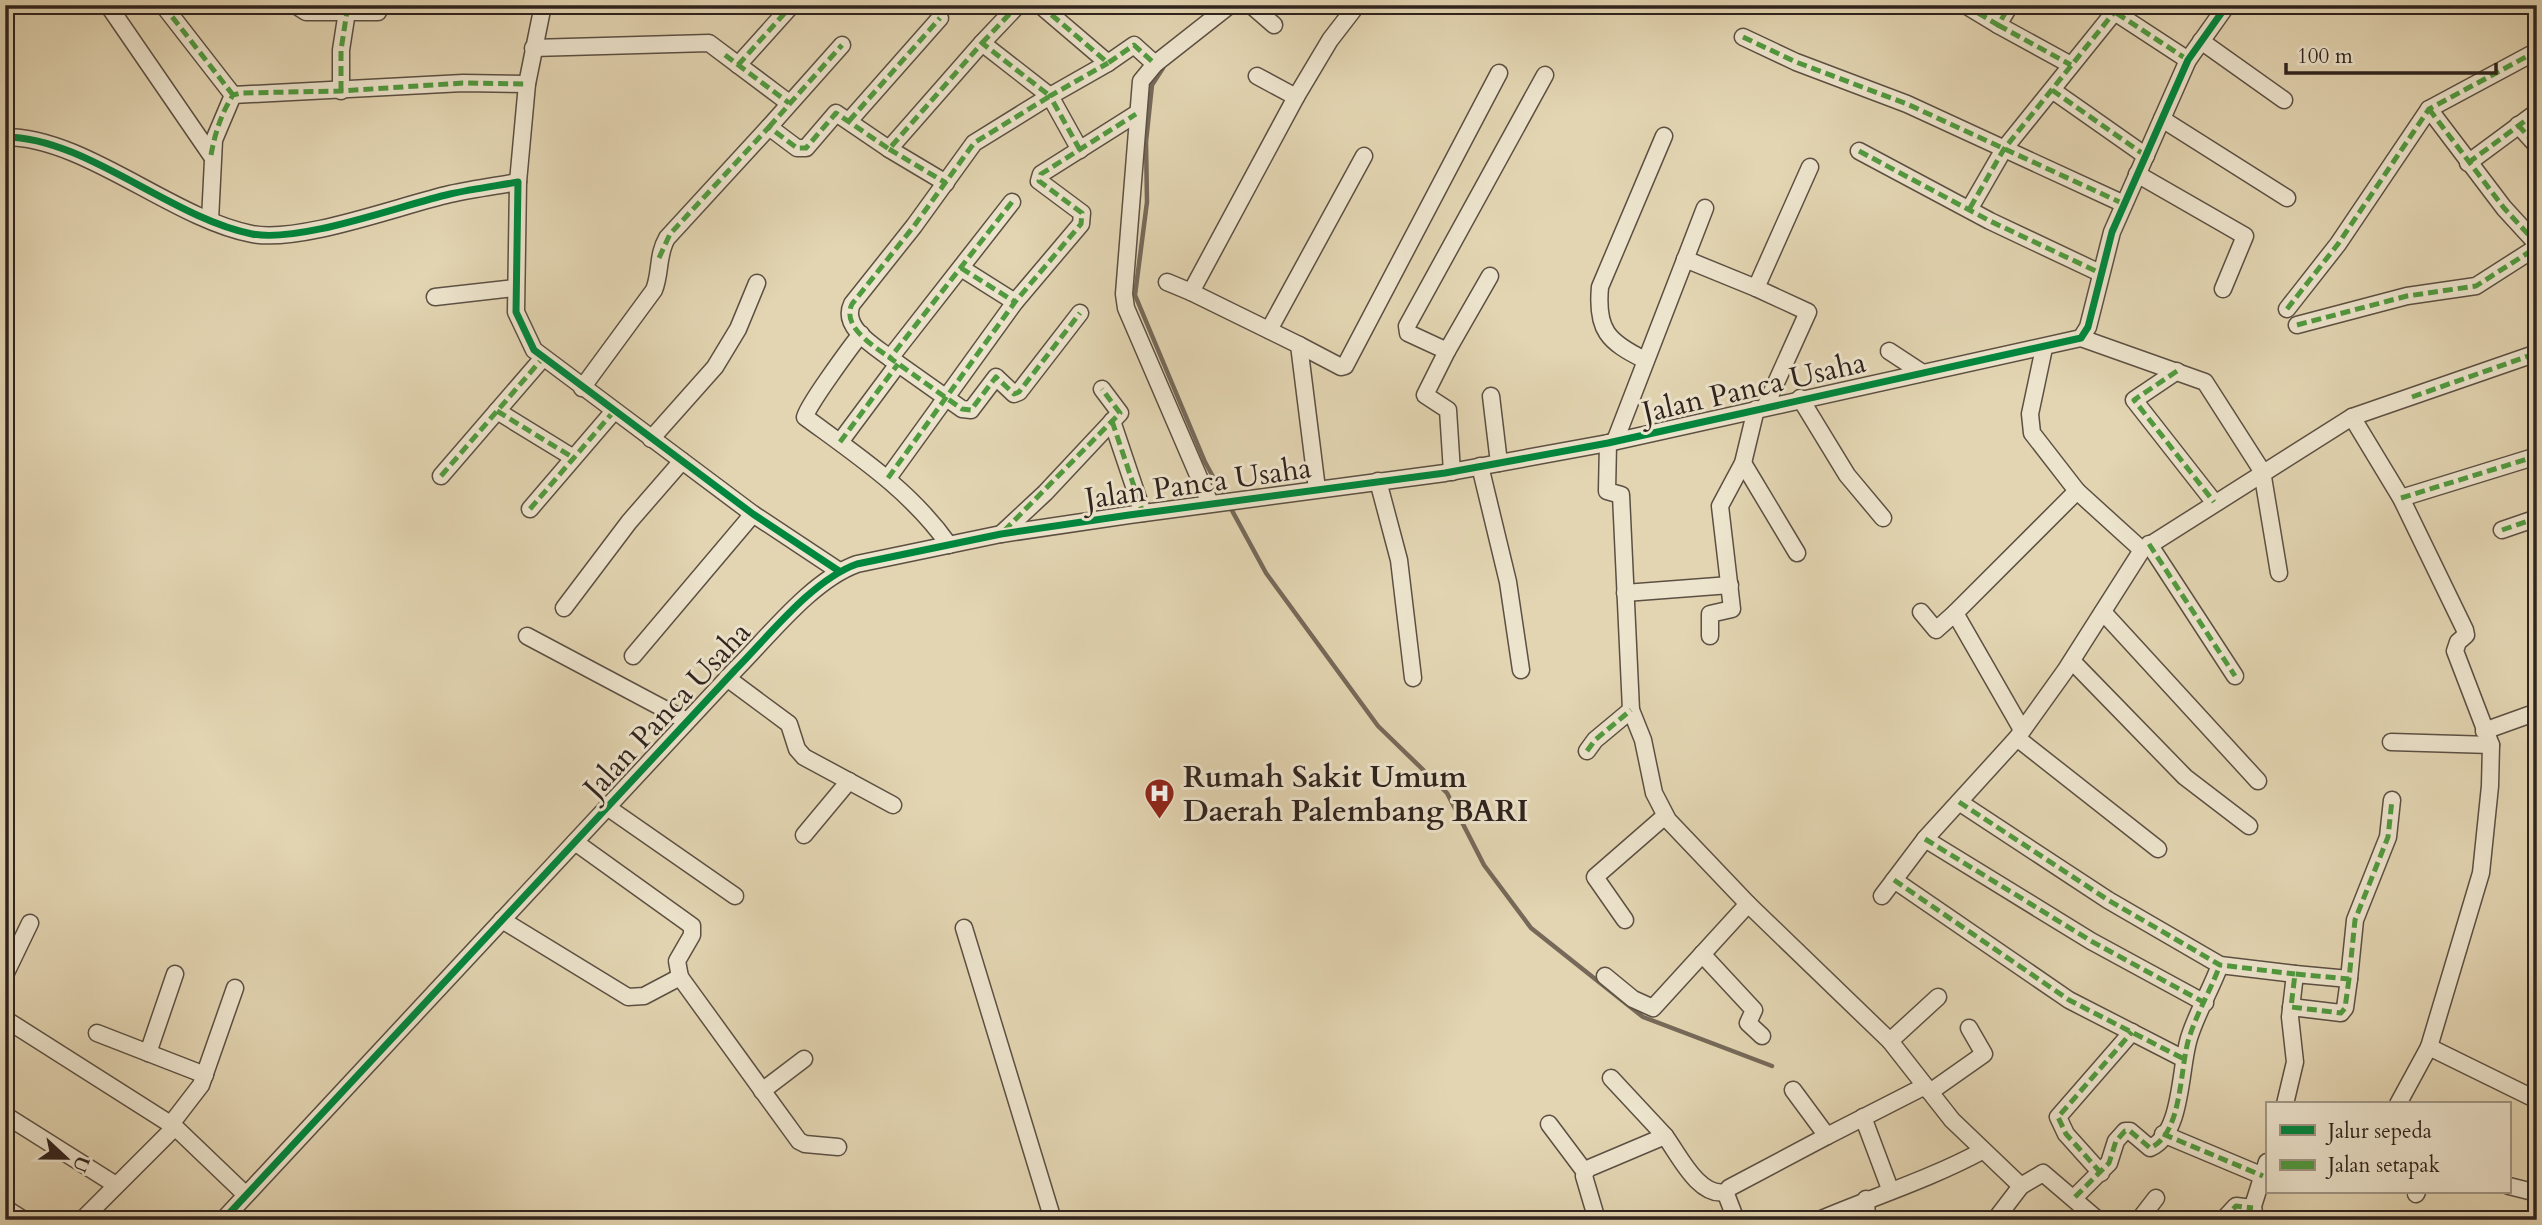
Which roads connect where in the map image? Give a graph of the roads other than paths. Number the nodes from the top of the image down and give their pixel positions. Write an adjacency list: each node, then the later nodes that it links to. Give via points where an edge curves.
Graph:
1 (108, 5): 56 (street)
2 (163, 5): 37 (street)
3 (295, 5): 15 (street, via 306,12)
4 (543, 5): 24 (street)
5 (792, 5): 29 (street)
6 (1018, 5): 22 (street)
7 (1040, 5): 27 (street)
8 (1230, 5): 28 (street)
9 (1357, 5): 39 (street)
10 (1965, 5): 19 (street)
11 (2010, 5): 19 (street)
12 (2227, 5): 21 (street)
13 (1254, 8): 18 (street)
14 (2113, 8): 26 (street); 30 (street)
15 (347, 9): 16 (street); 36 (street)
16 (378, 12)
17 (940, 18): 46 (street)
18 (1274, 25)
19 (1998, 25): 30 (street)
20 (1743, 37): 53 (street)
21 (2201, 41): 26 (street); 40 (street)
22 (982, 43): 38 (street); 52 (street)
23 (842, 45): 41 (street)
24 (533, 48): 29 (street, via 709,43); 34 (street)
25 (2537, 51): 42 (street)
26 (2188, 60): 45 (street)
27 (1108, 63): 28 (street, via 1134,46); 38 (street)
28 (1155, 64): 44 (street, via 1141,82)
29 (738, 65): 41 (street)
30 (2071, 65): 35 (street)
31 (1499, 73): 89 (street, via 1345,366)
32 (1545, 75): 91 (street, via 1407,326 1408,333)
33 (1256, 76): 39 (street)
34 (527, 84): 36 (street); 62 (street)
35 (2052, 90): 53 (street); 58 (street)
36 (341, 91): 37 (street)
37 (233, 94): 56 (street)
38 (1050, 96): 54 (street); 63 (street, via 974,143)
39 (1297, 97): 80 (street)
40 (2284, 100)
41 (789, 103): 48 (street)
42 (2429, 110): 59 (street); 83 (street, via 2338,244)
43 (2537, 112): 47 (street)
44 (1136, 114): 54 (street); 127 (street, via 1124,302)
45 (2162, 119): 58 (street); 64 (street)
46 (849, 121): 48 (street, via 834,114 802,149); 52 (street)
47 (2518, 125): 51 (street); 59 (street)
48 (768, 127): 99 (street, via 667,239 654,290)
49 (1664, 136): 95 (street, via 1600,287 1598,307 1601,324 1610,337)
50 (5, 137): 69 (street, via 61,149)
51 (2537, 146)
52 (889, 149): 63 (street)
53 (2004, 149): 66 (street); 68 (street)
54 (1080, 150): 82 (street, via 1039,178 1082,213 1081,224)
55 (1859, 151): 68 (street)
56 (211, 155): 69 (street)
57 (1364, 156): 86 (street)
58 (2146, 156): 61 (street)
59 (2468, 163): 70 (street)
60 (1810, 167): 78 (street)
61 (2137, 174): 66 (street); 79 (street, via 2244,235)
62 (518, 182): 69 (street, via 452,193 298,233 251,234); 77 (street)
63 (946, 183): 87 (street, via 852,304 849,318)
64 (2287, 198)
65 (1012, 202): 72 (street)
66 (2124, 204): 73 (street)
67 (1705, 208): 71 (street)
68 (1970, 208): 73 (street)
69 (210, 220)
70 (2537, 246): 85 (street, via 2476,286 2407,296)
71 (1685, 259): 78 (street); 95 (street)
72 (961, 268): 82 (street); 96 (street)
73 (2100, 273): 88 (street, via 2088,327)
74 (1490, 276): 91 (street)
75 (1167, 282): 80 (street)
76 (757, 283): 109 (street, via 715,368)
77 (515, 288): 81 (street); 94 (street, via 520,326)
78 (1756, 288): 104 (street, via 1808,312)
79 (2223, 289)
80 (1191, 292): 86 (street)
81 (435, 297)
82 (1015, 302): 102 (street)
83 (2287, 309)
84 (1080, 313): 102 (street, via 1017,394 998,377 973,409 962,409)
85 (2297, 325)
86 (1269, 330): 89 (street)
87 (861, 334): 96 (street); 110 (street, via 804,414)
88 (2081, 338): 90 (street, Jalan Panca Usaha); 97 (street)
89 (1298, 345): 123 (street)
90 (2044, 348): 98 (street, Jalan Panca Usaha); 124 (street, via 2030,414 2032,433)
91 (1447, 351): 118 (street, via 1425,395 1448,410)
92 (1889, 351): 98 (street)
93 (2537, 353): 107 (street)
94 (542, 359): 99 (street); 105 (street)
95 (1645, 360): 111 (street)
96 (894, 361): 102 (street); 110 (street)
97 (2177, 371): 119 (street, via 2205,382); 126 (street, via 2134,400)
98 (1921, 372): 103 (street, Jalan Panca Usaha)
99 (582, 388): 106 (street)
100 (1102, 389): 108 (street, via 1120,411)
101 (1491, 396): 115 (street)
102 (948, 397): 121 (street)
103 (1800, 398): 104 (street, Jalan Panca Usaha); 131 (street, via 1847,475)
104 (1761, 407): 111 (street, Jalan Panca Usaha); 116 (street)
105 (497, 411): 113 (street); 120 (street)
106 (614, 411): 109 (street); 113 (street)
107 (2352, 417): 119 (street); 125 (street)
108 (1112, 421): 129 (street); 134 (street)
109 (651, 439): 114 (street)
110 (840, 442): 121 (street)
111 (1611, 442): 115 (street, Jalan Panca Usaha); 141 (street, via 1607,491 1621,495)
112 (2537, 456): 125 (street)
113 (572, 457): 128 (street)
114 (682, 461): 130 (street); 142 (street)
115 (1499, 463): 117 (street, Jalan Panca Usaha)
116 (1743, 463): 137 (street); 140 (street, via 1719,515)
117 (1480, 466): 118 (street, Jalan Panca Usaha); 150 (street, via 1508,582)
118 (1452, 471): 122 (street, Jalan Panca Usaha)
119 (2262, 471): 126 (street); 139 (street)
120 (441, 477)
121 (888, 478): 135 (street)
122 (1378, 481): 123 (street, Jalan Panca Usaha); 153 (street, via 1399,561)
123 (1317, 489): 127 (street, Jalan Panca Usaha)
124 (2077, 491): 136 (street); 145 (street)
125 (2401, 498): 158 (street, via 2465,629 2455,651)
126 (2214, 502): 136 (street)
127 (1213, 503): 129 (street, Jalan Panca Usaha)
128 (530, 509)
129 (1143, 513): 134 (street, Jalan Panca Usaha)
130 (753, 514): 138 (street); 148 (street)
131 (1883, 518)
132 (2537, 518): 133 (street)
133 (2502, 530)
134 (1001, 534): 135 (street, Jalan Panca Usaha)
135 (950, 545): 138 (street, Jalan Panca Usaha)
136 (2145, 547): 144 (street); 151 (street)
137 (1797, 553)
138 (839, 571): 152 (street, Jalan Panca Usaha)
139 (2279, 573)
140 (1730, 585): 141 (street); 147 (street, via 1732,609 1710,614)
141 (1625, 593): 154 (street)
142 (564, 608)
143 (1921, 612): 145 (street, via 1936,630)
144 (2103, 612): 149 (street); 162 (street)
145 (1955, 613): 157 (street)
146 (527, 636): 156 (street)
147 (1710, 636)
148 (633, 656)
149 (2072, 661): 157 (street); 168 (street, via 2185,777)
150 (1521, 670)
151 (2235, 676)
152 (727, 678): 156 (street, Jalan Panca Usaha); 161 (street, via 789,724 799,753)
153 (1413, 678)
154 (1631, 710): 160 (street); 167 (street)
155 (2537, 712): 158 (street)
156 (687, 721): 166 (street, Jalan Panca Usaha)
157 (2019, 733): 164 (street); 172 (street)
158 (2488, 738): 159 (street); 199 (street, via 2481,873)
159 (2391, 742)
160 (1587, 751)
161 (849, 781): 165 (street); 169 (street)
162 (2258, 781)
163 (2392, 800): 188 (street, via 2388,837 2355,920)
164 (1959, 802): 170 (street); 182 (street, via 2108,900)
165 (893, 805)
166 (607, 807): 171 (street, Jalan Panca Usaha); 174 (street)
167 (1665, 816): 176 (street); 178 (street, via 1595,877)
168 (2249, 826)
169 (804, 835)
170 (1925, 839): 173 (street); 191 (street, via 2091,941)
171 (575, 842): 177 (street, Jalan Panca Usaha); 187 (street, via 692,926 692,935 677,961)
172 (2158, 849)
173 (1894, 880): 175 (street); 195 (street, via 2069,1000)
174 (735, 896)
175 (1882, 896)
176 (1748, 904): 181 (street); 198 (street)
177 (502, 920): 187 (street, via 628,997 645,996); 229 (street, Jalan Panca Usaha)
178 (1625, 920)
179 (30, 923): 185 (street)
180 (964, 928): 238 (street)
181 (1702, 954): 186 (street, via 1651,1009); 197 (street, via 1754,1010 1748,1023)
182 (2220, 965): 184 (street); 191 (street)
183 (174, 974): 200 (street)
184 (2295, 974): 188 (street); 192 (street)
185 (5, 975)
186 (1605, 976)
187 (680, 977): 207 (street)
188 (2349, 979): 192 (street, via 2341,1013)
189 (234, 988): 203 (street)
190 (1938, 997): 198 (street)
191 (2205, 1003): 202 (street, via 2190,1033)
192 (2291, 1007): 209 (street, via 2295,1062)
193 (5, 1019): 214 (street)
194 (1969, 1028): 205 (street, via 1984,1054)
195 (2132, 1032): 202 (street); 222 (street, via 2058,1117 2066,1134)
196 (97, 1034): 200 (street)
197 (1762, 1036)
198 (1890, 1041): 205 (street)
199 (2429, 1047): 208 (street); 210 (street)
200 (148, 1053): 203 (street)
201 (804, 1059): 207 (street)
202 (2184, 1059): 215 (street, via 2179,1102)
203 (205, 1075): 214 (street)
204 (1611, 1078): 216 (street)
205 (1928, 1089): 212 (street); 219 (street)
206 (1793, 1090): 217 (street)
207 (762, 1091): 218 (street, via 802,1143)
208 (2537, 1100)
209 (2285, 1102)
210 (2399, 1102)
211 (5, 1115): 223 (street)
212 (1863, 1117): 217 (street); 226 (street)
213 (1549, 1124): 221 (street)
214 (173, 1125): 223 (street); 229 (street)
215 (2163, 1134): 220 (street); 222 (street, via 2150,1148 2125,1131)
216 (1665, 1136): 221 (street); 227 (street, via 1708,1190)
217 (1826, 1136): 227 (street)
218 (838, 1147)
219 (1982, 1151): 224 (street); 226 (street, via 1941,1173)
220 (2265, 1169): 234 (street)
221 (1585, 1172): 239 (street)
222 (2101, 1173): 230 (street)
223 (116, 1185): 236 (street)
224 (2021, 1186): 230 (street, via 2043,1173); 243 (street)
225 (2510, 1186): 228 (street)
226 (1890, 1189): 232 (street)
227 (1726, 1192): 240 (street)
228 (2537, 1193)
229 (246, 1195): 237 (street, Jalan Panca Usaha)
230 (2075, 1197): 244 (street)
231 (2155, 1198): 245 (street)
232 (1866, 1199): 241 (street); 242 (street)
233 (5, 1209): 235 (street)
234 (2254, 1214): 246 (street, via 2236,1206)
235 (24, 1220)
236 (82, 1220)
237 (223, 1220)
238 (1053, 1220)
239 (1597, 1220)
240 (1736, 1220)
241 (1819, 1220)
242 (1867, 1220)
243 (1995, 1220)
244 (2098, 1220)
245 (2139, 1220)
246 (2223, 1220)

